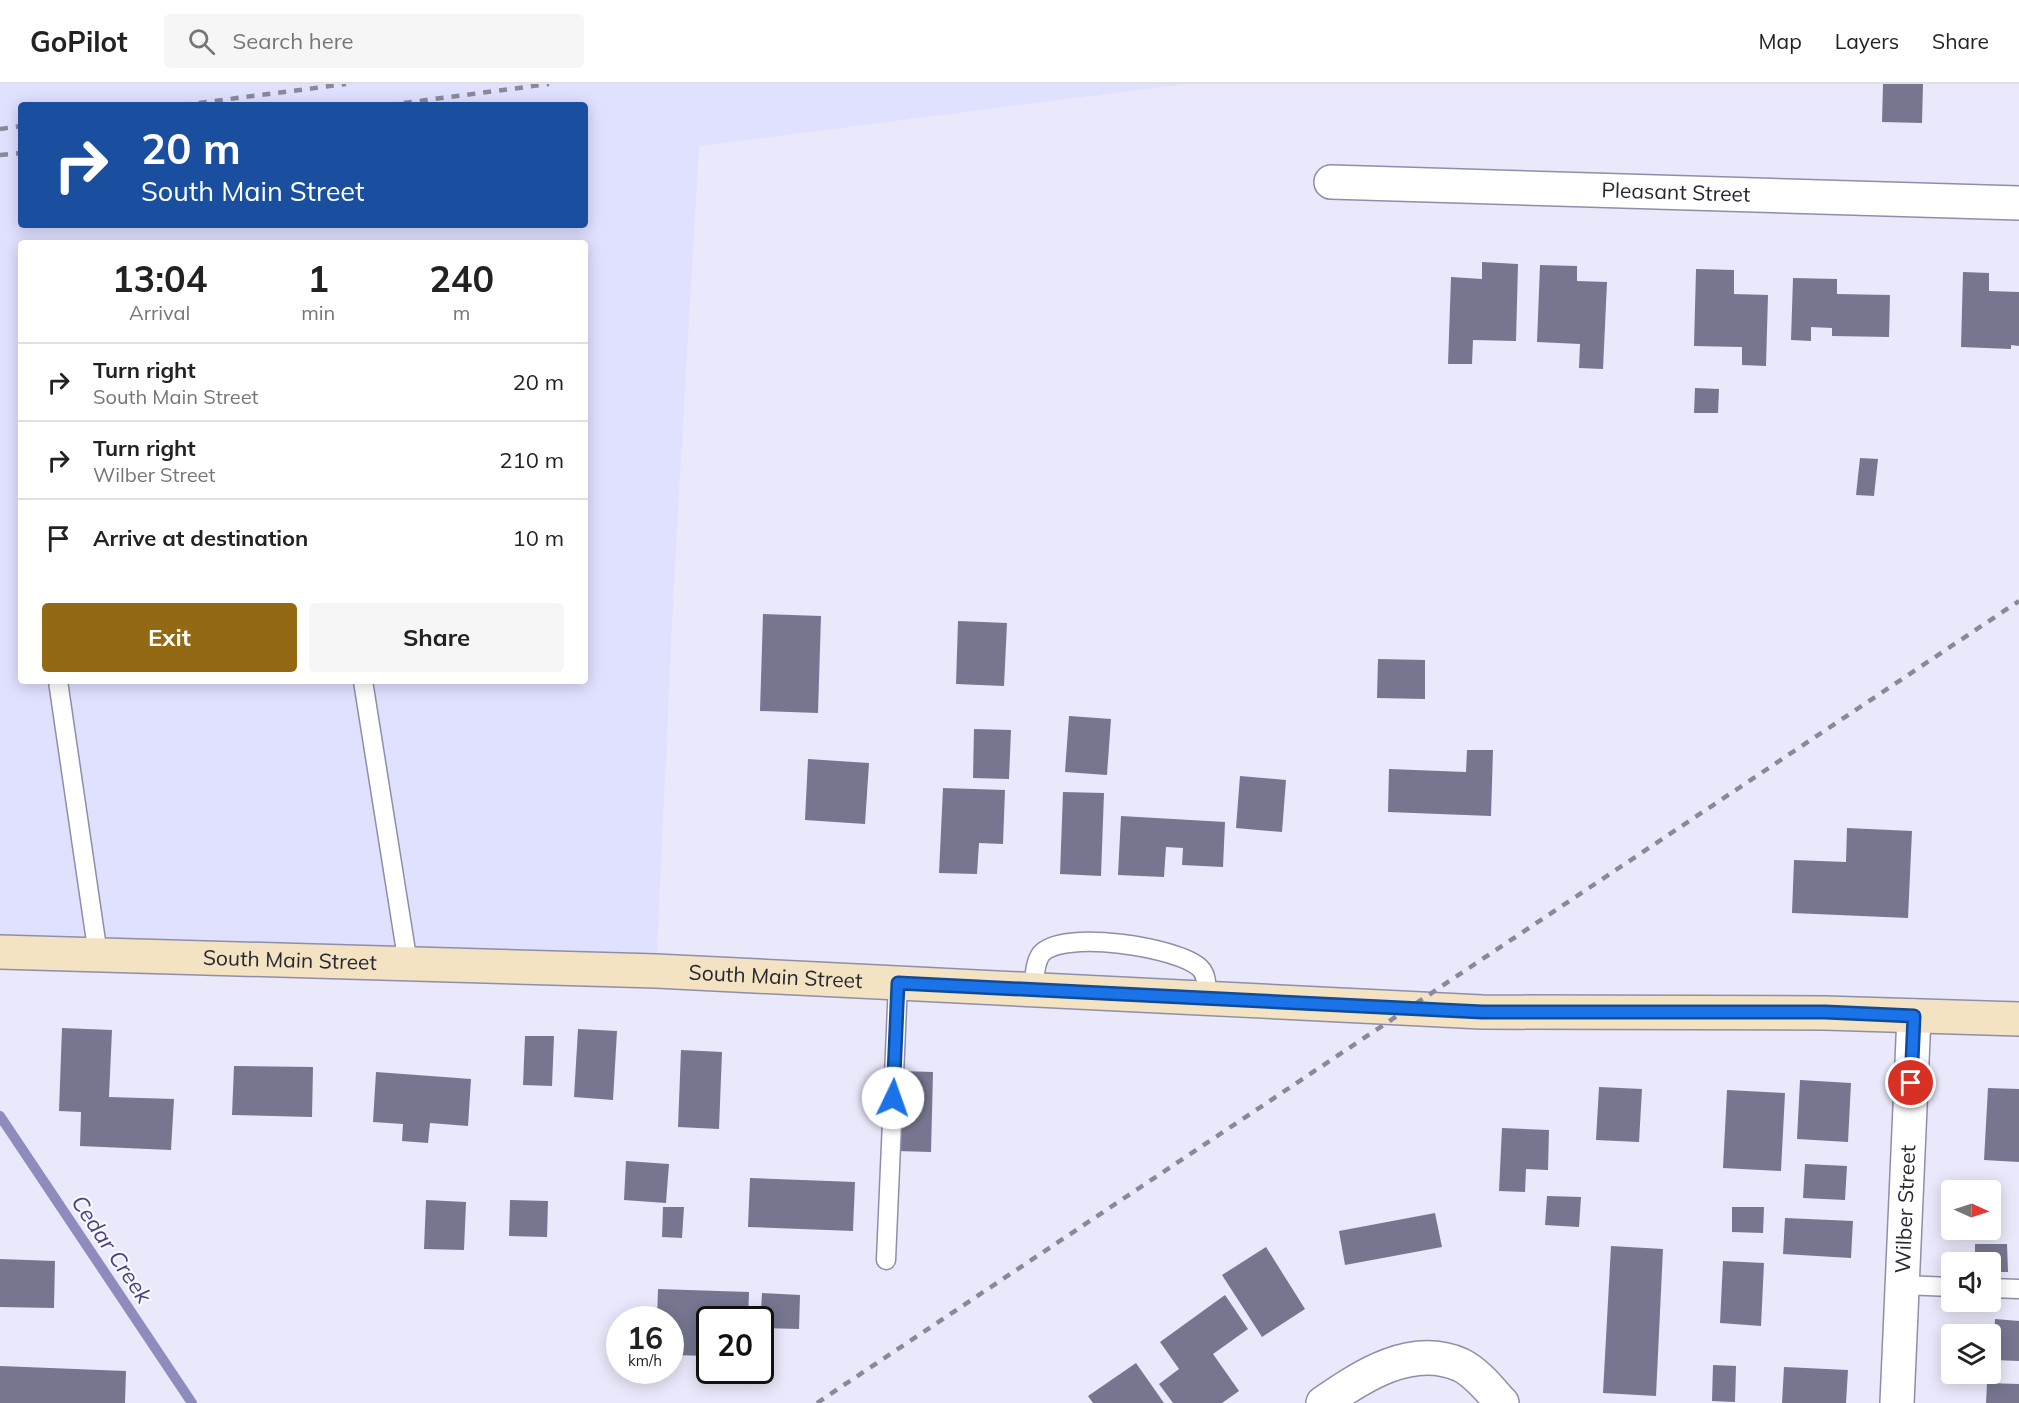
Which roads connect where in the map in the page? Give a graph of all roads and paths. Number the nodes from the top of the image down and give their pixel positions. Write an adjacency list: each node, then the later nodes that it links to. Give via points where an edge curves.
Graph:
1 (1331, 182): 2 (street, Pleasant Street)
2 (2019, 203)
3 (58, 684): 6 (lane)
4 (363, 684): 7 (lane)
5 (0, 952): 6 (street, South Main Street)
6 (98, 955): 7 (street, South Main Street)
7 (408, 964): 8 (street, South Main Street)
8 (898, 983): 9 (street, South Main Street); 13 (lane)
9 (1033, 990): 10 (street, South Main Street); 10 (lane, via 1036,965 1051,947 1069,942 1101,942 1187,960 1205,976)
10 (1207, 999): 11 (street, South Main Street, via 1482,1012 1825,1012)
11 (1914, 1016): 12 (street, South Main Street); 14 (street, Wilber Street)
12 (2019, 1019)
13 (886, 1260)
14 (1902, 1284): 15 (lane); 20 (street, Wilber Street)
15 (1941, 1286)
16 (2001, 1288): 17 (lane)
17 (2019, 1289)
18 (1323, 1403): 19 (street, via 1401,1360 1434,1358 1461,1365)
19 (1502, 1403)
20 (1897, 1403)

